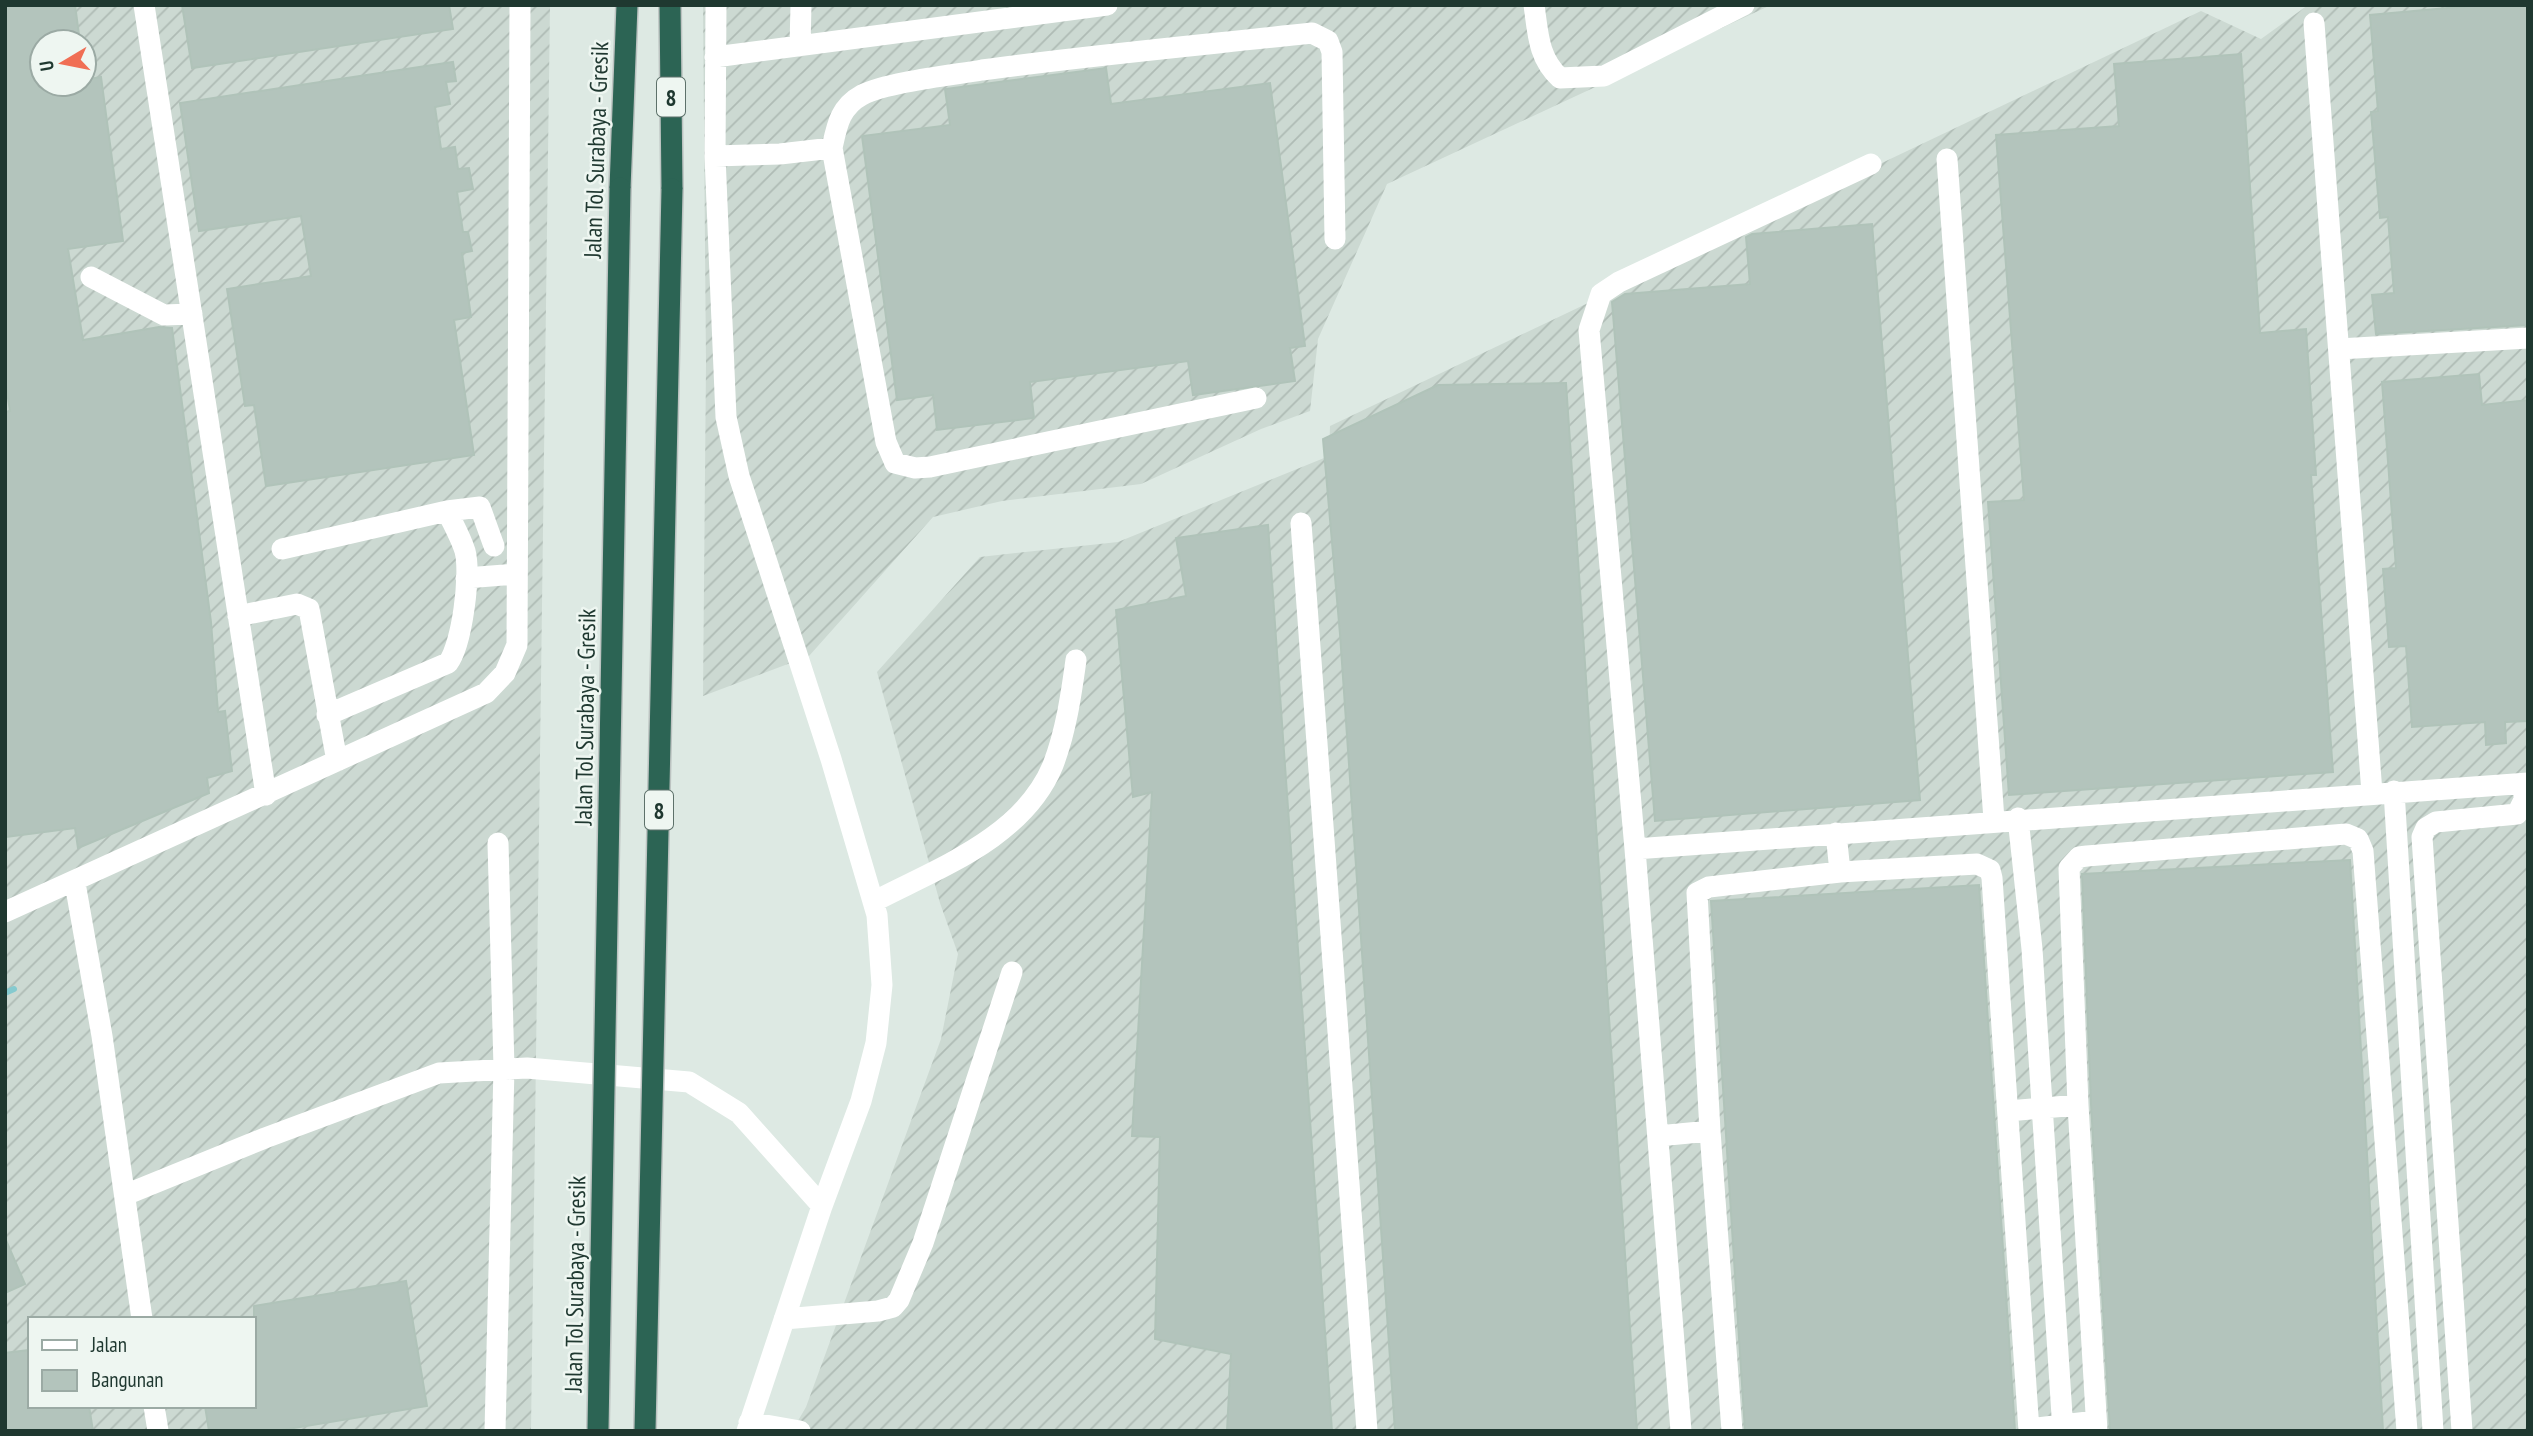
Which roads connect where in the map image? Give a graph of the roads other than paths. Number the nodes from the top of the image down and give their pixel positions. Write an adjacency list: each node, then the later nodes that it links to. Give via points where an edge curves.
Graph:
1 (144, 5): 20 (street)
2 (627, 5): 72 (highway, Jalan Tol Surabaya - Gresik / 8, bridge)
3 (670, 5): 76 (highway, 8, bridge, via 672,189)
4 (716, 5): 13 (street)
5 (801, 5): 12 (street)
6 (1107, 5): 10 (street)
7 (1534, 5): 8 (street, via 1547,66 1560,78 1604,76)
8 (1744, 5)
9 (516, 7): 26 (street)
10 (1069, 8): 12 (street)
11 (2314, 23): 22 (street)
12 (800, 46): 13 (street)
13 (716, 57): 15 (street)
14 (832, 148): 15 (street); 18 (street, via 846,106 864,94 934,77 1312,33 1328,41 1332,52); 23 (street, via 886,442 895,463 930,467)
15 (715, 156): 49 (street, via 726,417 739,476)
16 (1947, 159): 42 (street)
17 (1871, 164): 46 (street, via 1619,282 1596,302 1589,330)
18 (1335, 239)
19 (91, 277): 20 (street, via 164,315)
20 (192, 314): 32 (street)
21 (2528, 338): 22 (street)
22 (2339, 349): 38 (street)
23 (1256, 398)
24 (447, 512): 27 (street, via 480,507); 28 (street); 29 (street)
25 (1301, 523): 78 (street)
26 (516, 542): 27 (street); 30 (street)
27 (494, 546): 29 (street)
28 (282, 549)
29 (465, 551): 31 (street)
30 (517, 573): 31 (street); 35 (street, via 517,645 505,673 486,692)
31 (466, 578): 34 (street, via 457,644 448,663)
32 (238, 616): 34 (street, via 297,604 309,609); 39 (street)
33 (1076, 660): 49 (street, via 1066,724 1052,767 1034,797 984,843)
34 (327, 715): 35 (street)
35 (337, 761): 39 (street)
36 (2526, 784): 37 (street); 53 (street, via 2517,814 2436,822 2424,832)
37 (2394, 791): 38 (street); 55 (street)
38 (2372, 793): 40 (street)
39 (266, 794): 48 (street)
40 (2215, 805): 41 (street); 45 (street)
41 (2018, 818): 42 (street); 57 (street)
42 (1994, 820): 43 (street)
43 (1836, 833): 46 (street); 47 (street)
44 (498, 843): 52 (street)
45 (2222, 843): 54 (street, via 2346,834 2362,843); 56 (street, via 2087,856 2072,862 2068,875)
46 (1635, 849): 60 (street)
47 (1840, 872): 58 (street, via 1977,864 1990,870); 59 (street, via 1709,887 1697,893)
48 (75, 883): 50 (street); 61 (street)
49 (873, 902): 62 (street, via 882,985 876,1043 861,1101)
50 (5, 912)
51 (1012, 972): 64 (street, via 923,1243 899,1300 878,1311)
52 (503, 1068): 61 (street, via 439,1073); 62 (street, via 689,1082 739,1113); 75 (street)
53 (2437, 1070): 55 (street); 65 (street)
54 (2381, 1073): 55 (street); 67 (street)
55 (2410, 1073): 66 (street)
56 (2078, 1105): 57 (street); 70 (street)
57 (2042, 1108): 58 (street); 71 (street)
58 (2008, 1111): 73 (street)
59 (1710, 1131): 60 (street); 80 (street)
60 (1658, 1136): 79 (street)
61 (125, 1195): 63 (street)
62 (822, 1206): 64 (street)
63 (142, 1317)
64 (784, 1319): 69 (street)
65 (2458, 1389): 66 (street); 83 (street)
66 (2430, 1390): 67 (street); 82 (street)
67 (2404, 1394): 81 (street)
68 (154, 1408): 74 (street)
69 (748, 1426): 77 (street)
70 (2097, 1426): 71 (street)
71 (2063, 1429): 73 (street)
72 (598, 1430)
73 (2029, 1430)
74 (158, 1431)
75 (495, 1431)
76 (645, 1431)
77 (800, 1431)
78 (1367, 1431)
79 (1681, 1431)
80 (1732, 1431)
81 (2407, 1431)
82 (2432, 1431)
83 (2462, 1431)

